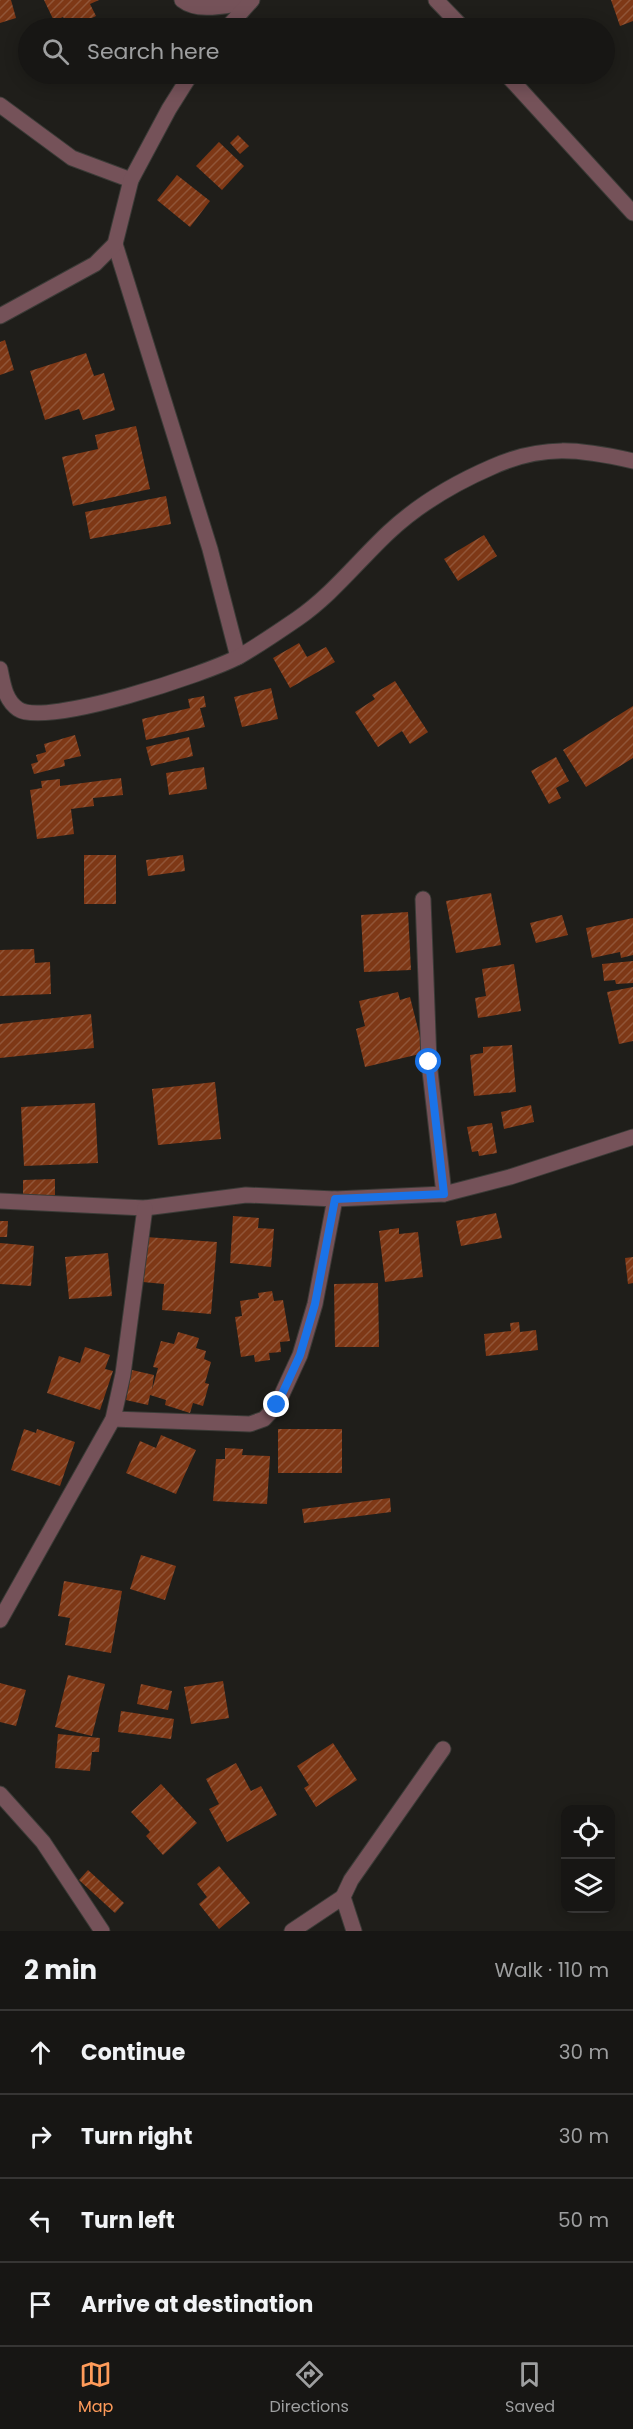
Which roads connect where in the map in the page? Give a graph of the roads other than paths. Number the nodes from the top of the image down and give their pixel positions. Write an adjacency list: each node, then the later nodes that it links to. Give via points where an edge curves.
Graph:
1 (182, 0): 3 (street, via 190,6 204,7)
2 (436, 0): 5 (street)
3 (251, 1): 4 (street)
4 (236, 18)
5 (453, 18)
6 (185, 84): 9 (street)
7 (515, 84): 10 (street)
8 (0, 105): 9 (street, via 72,158)
9 (131, 180): 11 (street)
10 (633, 213)
11 (115, 244): 12 (street, via 95,264); 14 (street, via 210,549)
12 (0, 316)
13 (633, 461): 14 (street, via 583,450 541,451 462,481 440,492 390,531 299,618)
14 (238, 657): 15 (street, via 164,686 80,708 38,714 19,710 4,693)
15 (0, 669)
16 (423, 899): 18 (street, via 429,1062)
17 (633, 1137): 18 (street)
18 (444, 1194): 19 (street)
19 (335, 1199): 21 (street, via 246,1195); 22 (street, via 315,1304 300,1355 277,1405 264,1419 250,1424)
20 (0, 1201): 21 (street)
21 (145, 1208): 22 (street, via 123,1374)
22 (112, 1419): 23 (street)
23 (0, 1620)
24 (443, 1749): 26 (street)
25 (0, 1794): 27 (street, via 43,1842)
26 (343, 1897): 28 (street); 29 (street)
27 (102, 1931)
28 (292, 1931)
29 (354, 1931)

